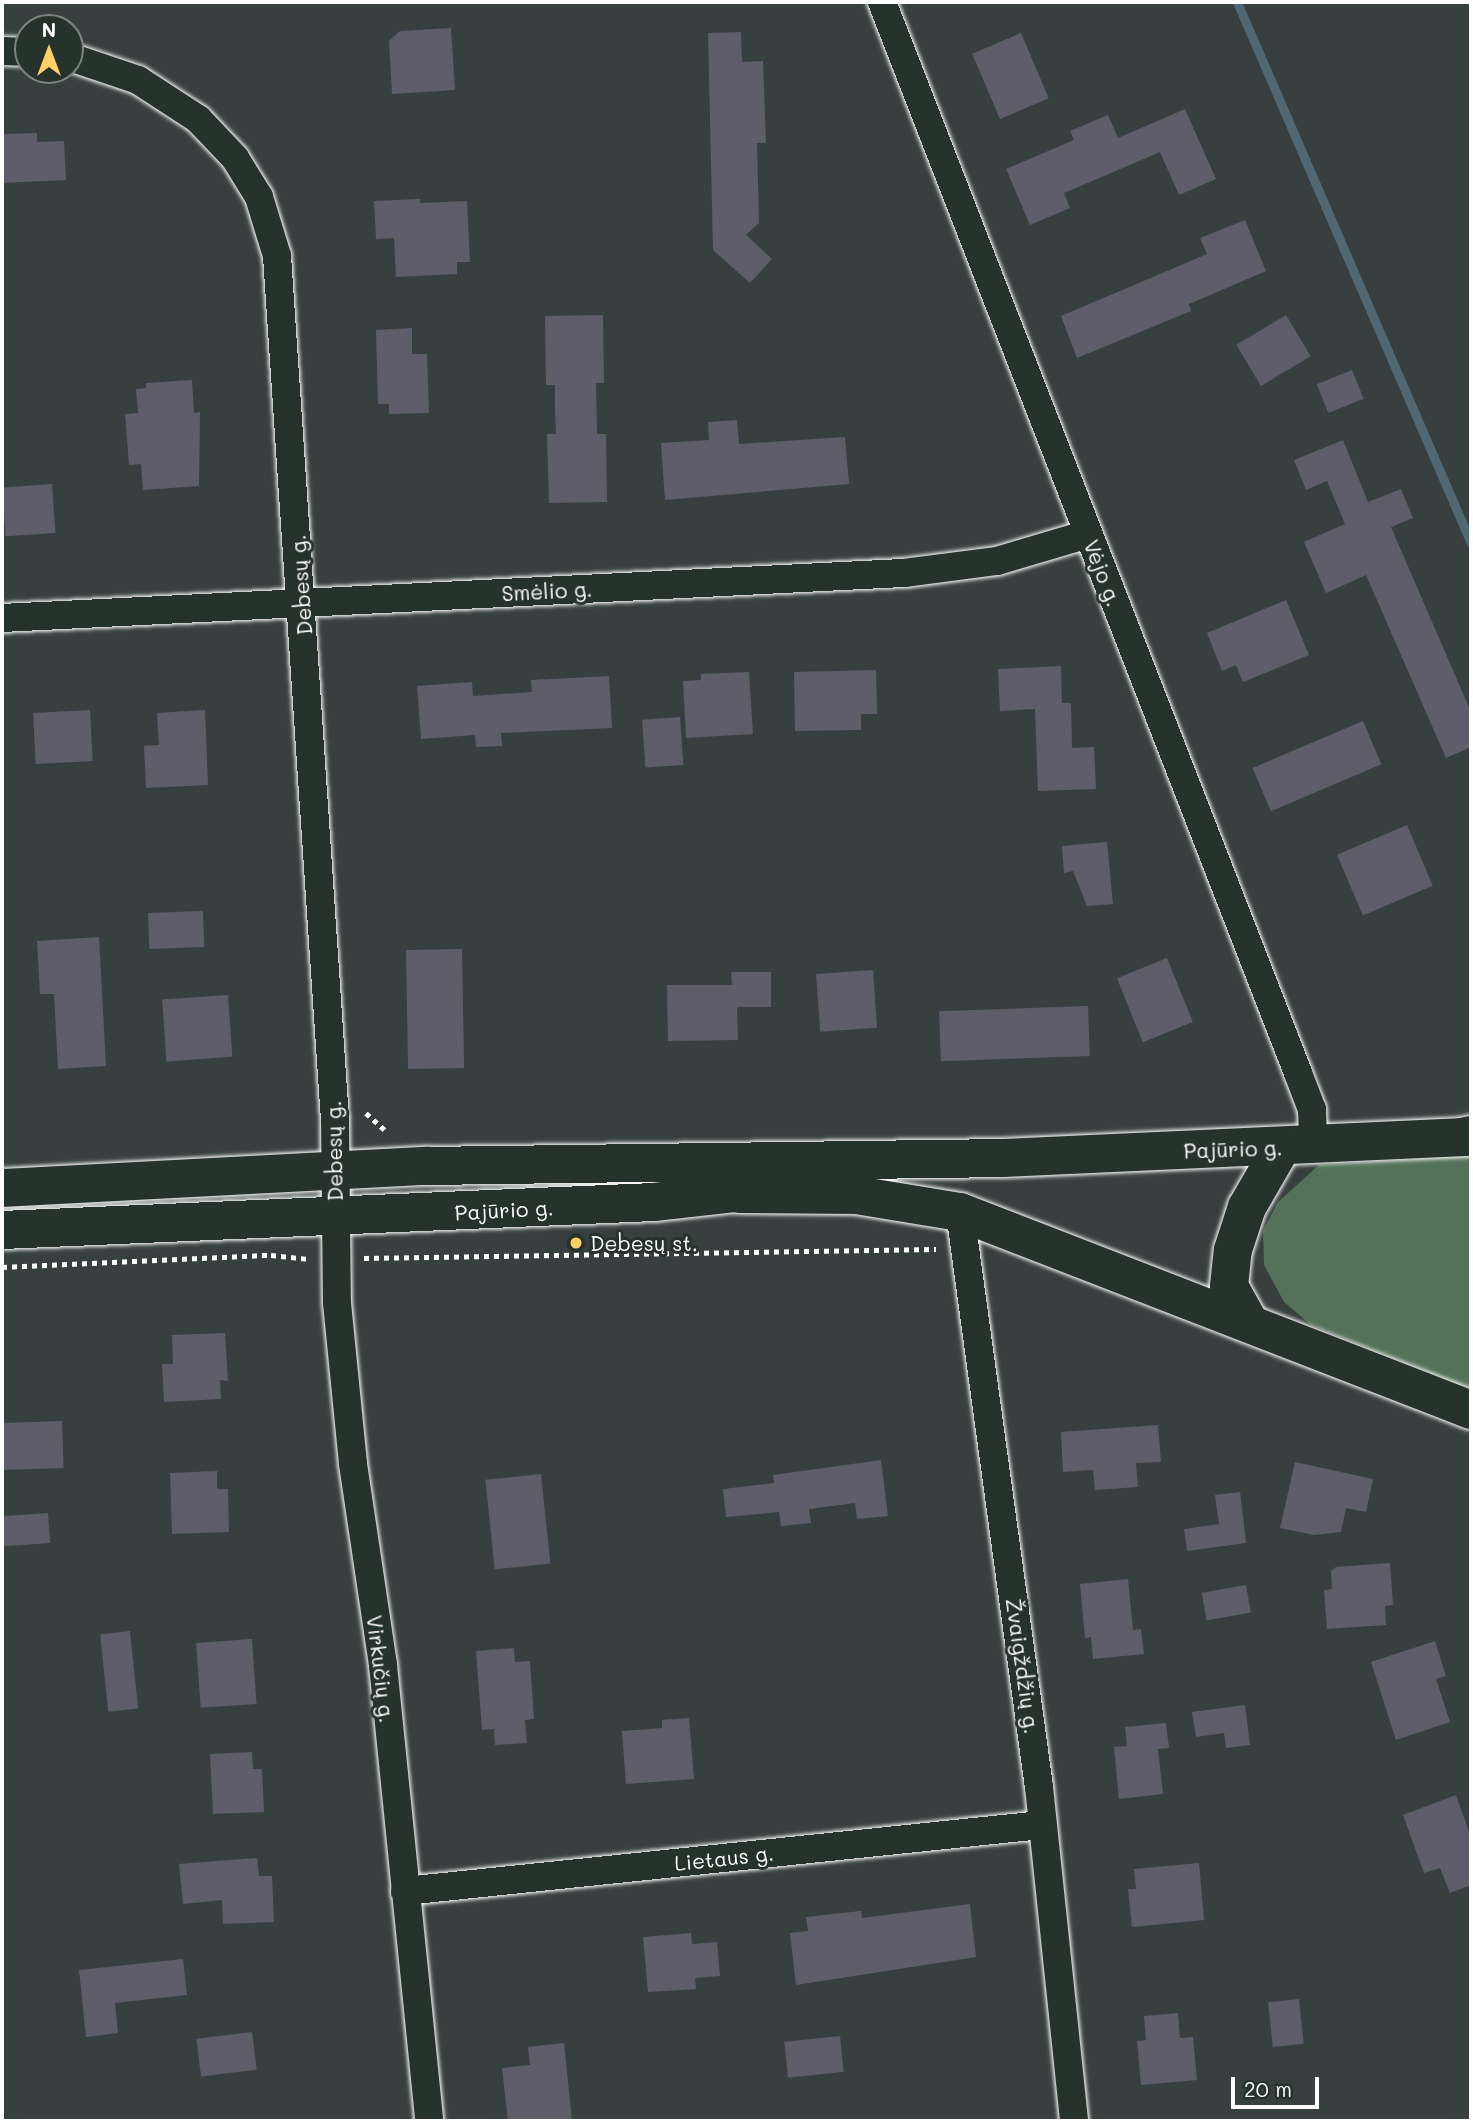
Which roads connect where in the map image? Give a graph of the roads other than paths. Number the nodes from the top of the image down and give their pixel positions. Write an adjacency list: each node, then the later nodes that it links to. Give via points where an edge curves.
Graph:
1 (882, 2): 3 (street, Vėjo g.)
2 (84, 62): 4 (street, Debesų g., via 138,80 198,119 235,158 259,197 277,256)
3 (1088, 534): 4 (street, Smėlio g., via 998,561 904,573); 7 (street, Vėjo g., via 1312,1109)
4 (303, 603): 5 (street, Smėlio g.); 9 (street, Debesų g.)
5 (2, 618)
6 (1468, 1136): 7 (main road, Pajūrio g.)
7 (1297, 1147): 8 (main road, Pajūrio g.); 15 (main road, via 1247,1207 1233,1250 1229,1286)
8 (1003, 1158): 9 (main road, Pajūrio g.); 11 (main road, Pajūrio g.)
9 (335, 1170): 10 (main road, Pajūrio g.); 12 (street, Debesų g.)
10 (2, 1188)
11 (739, 1194): 12 (main road, Pajūrio g.); 14 (main road, via 856,1195)
12 (335, 1218): 13 (main road, Pajūrio g.); 18 (street, Virkučių g., via 337,1303 353,1464 383,1665)
13 (2, 1230)
14 (963, 1231): 15 (main road); 17 (street, Žvaigždžių g.)
15 (1249, 1322): 16 (main road)
16 (1471, 1410)
17 (1042, 1825): 18 (street, Lietaus g.); 20 (street, Žvaigždžių g.)
18 (405, 1891): 19 (street, Virkučių g.)
19 (429, 2121)
20 (1074, 2121)

